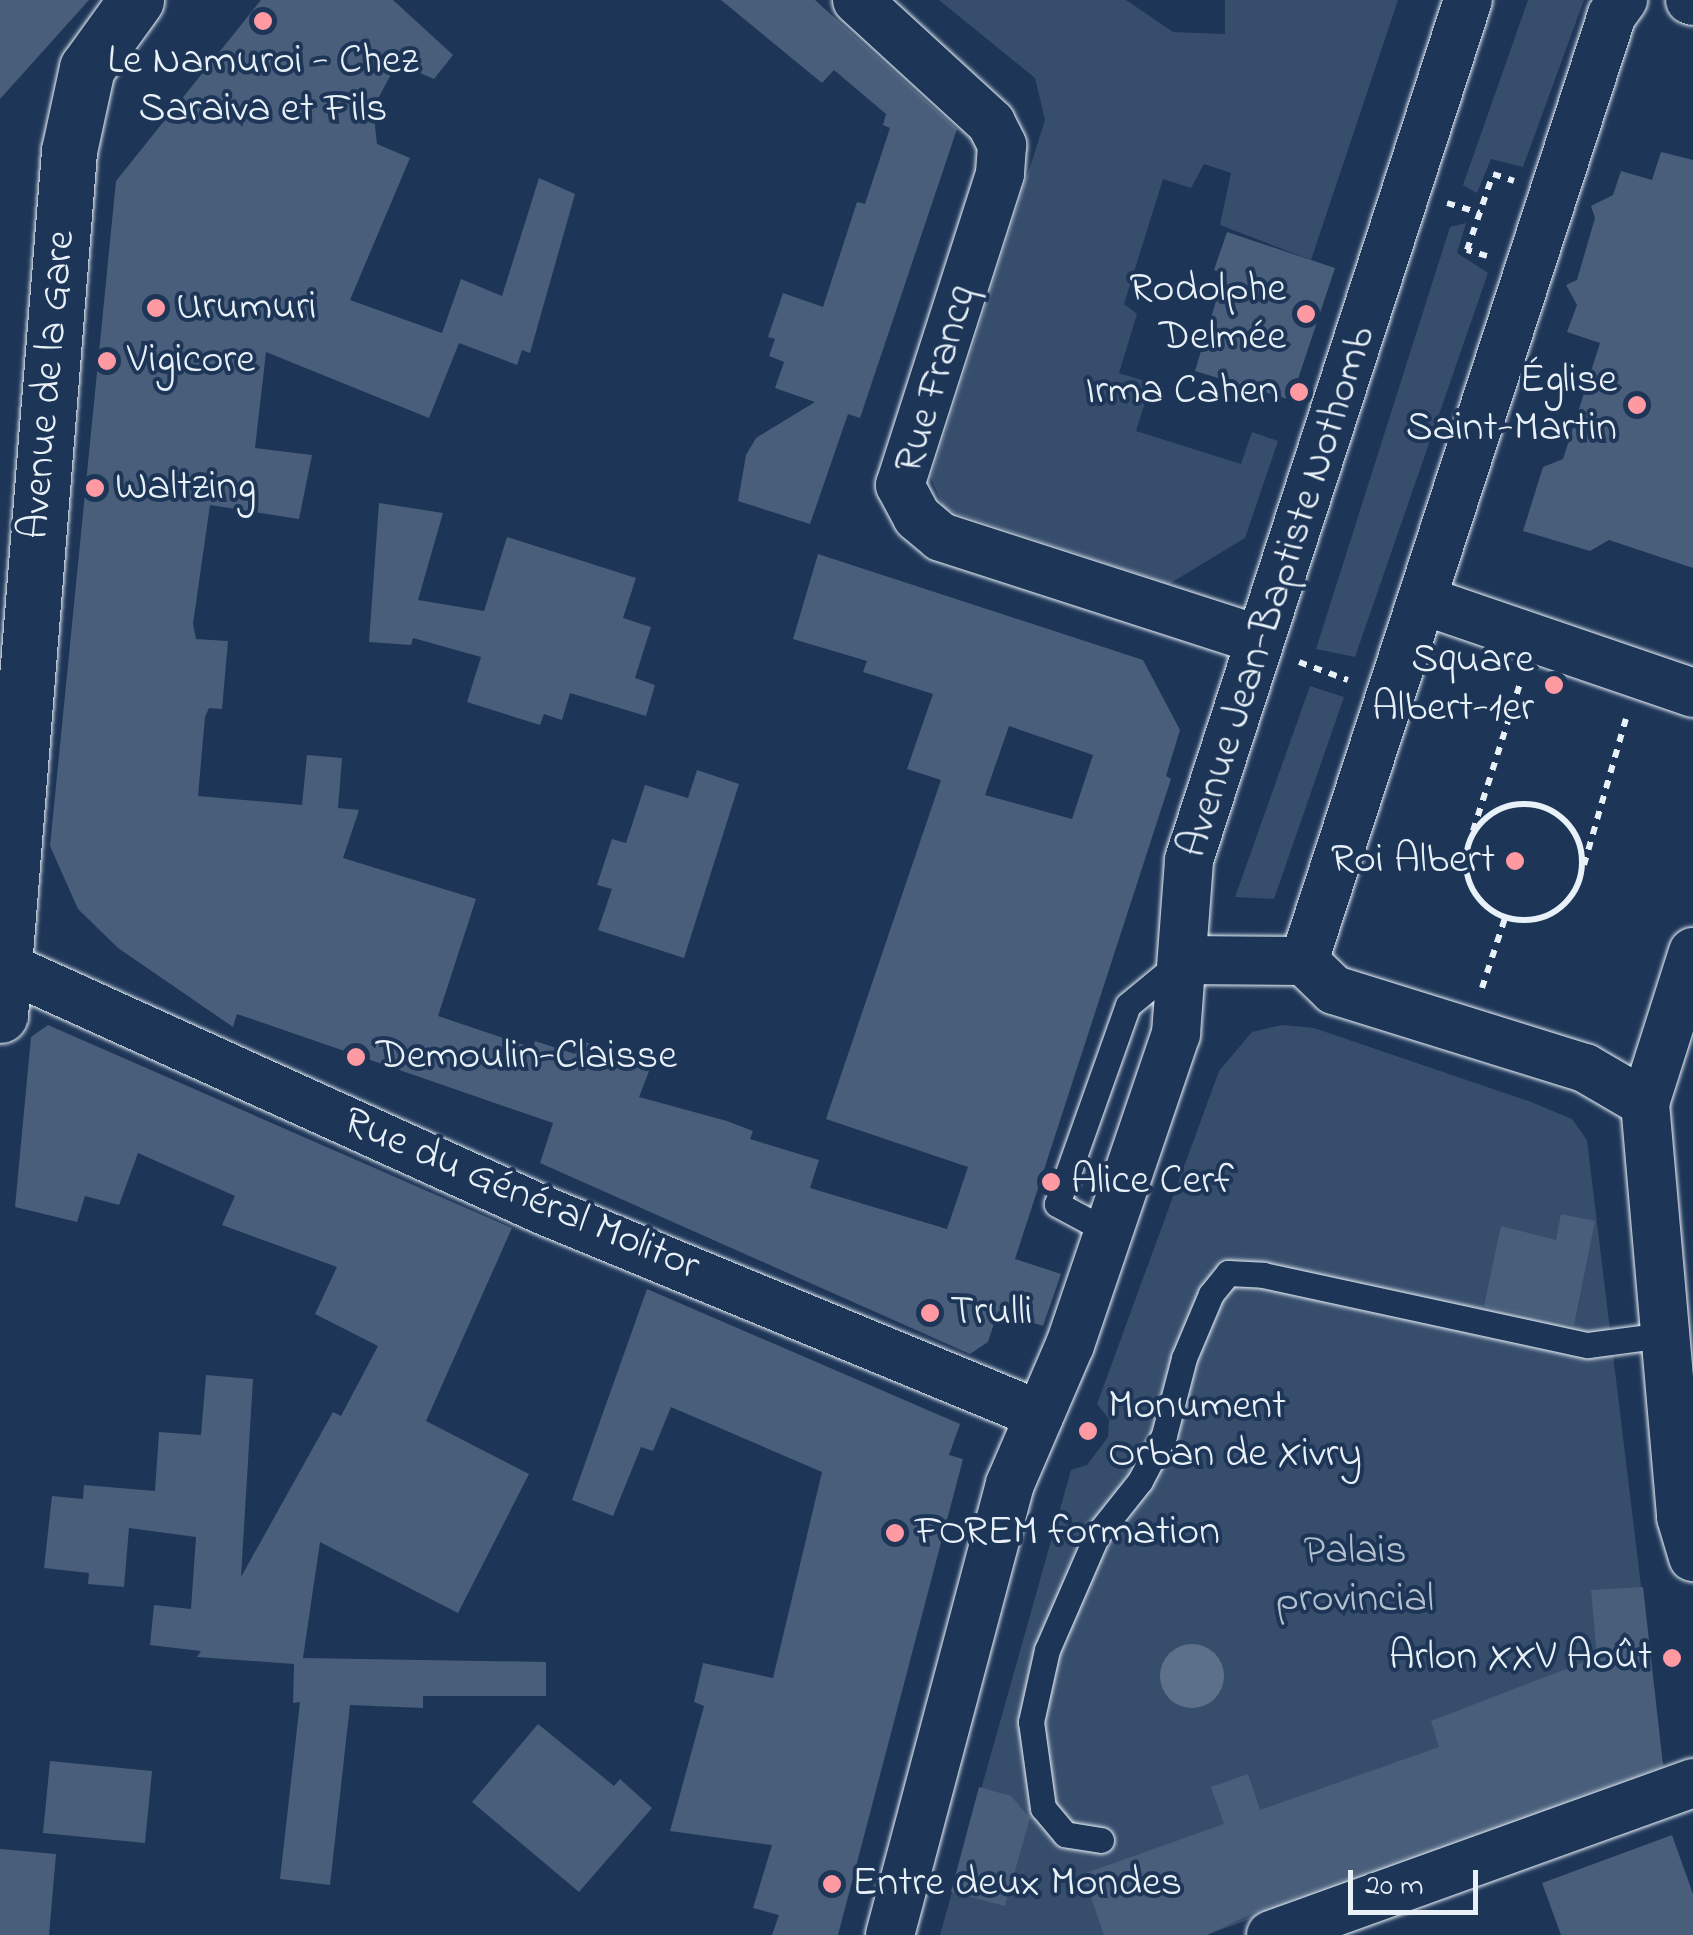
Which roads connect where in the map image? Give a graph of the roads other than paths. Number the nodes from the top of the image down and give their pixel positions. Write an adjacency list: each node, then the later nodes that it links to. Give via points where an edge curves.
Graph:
1 (136, 0): 11 (main road, Avenue de la Gare, via 86,68 70,151)
2 (857, 0): 6 (street, Rue Francq, via 991,123 1002,145 1000,174 900,485 917,517 942,538)
3 (1468, 0): 6 (street, Avenue Jean-Baptiste Nothomb)
4 (1618, 8): 5 (street)
5 (1422, 600): 7 (street); 10 (street)
6 (1260, 640): 9 (street, Avenue Jean-Baptiste Nothomb, via 1189,860)
7 (1693, 693)
8 (1693, 952): 12 (street)
9 (1183, 960): 10 (street); 14 (street, Avenue Jean-Baptiste Nothomb, via 1176,1034)
10 (1304, 961): 12 (street, via 1334,990 1585,1068)
11 (2, 982): 14 (street, Rue du Général Molitor)
12 (1645, 1102): 13 (street)
13 (1664, 1334): 15 (street, via 1681,1517); 17 (lane, via 1588,1345 1263,1274 1228,1273 1210,1294 1184,1358 1164,1435 1140,1481 1097,1536 1069,1591 1043,1668 1031,1722 1043,1808 1065,1834)
14 (1040, 1415): 18 (street, Avenue Jean-Baptiste Nothomb, via 1010,1484)
15 (1693, 1556)
16 (1693, 1783): 19 (street)
17 (1101, 1840)
18 (890, 1935)
19 (1271, 1935)

